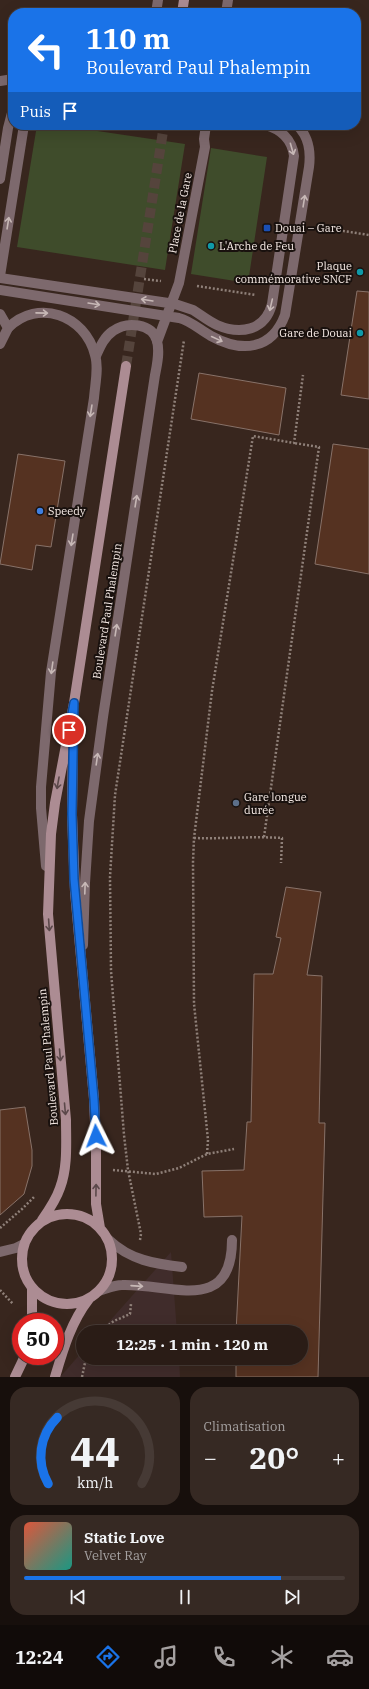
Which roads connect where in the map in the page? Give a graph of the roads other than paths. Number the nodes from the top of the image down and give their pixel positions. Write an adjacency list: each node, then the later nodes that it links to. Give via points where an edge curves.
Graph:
1 (8, 128): 6 (street)
2 (23, 130): 7 (street, one-way to 2)
3 (205, 130): 9 (street, Place de la Gare, via 179,283)
4 (277, 130): 9 (street, one-way to 9, via 286,137 294,156 273,298 266,319 260,325 247,330 227,328 189,309)
5 (301, 130): 11 (street, one-way to 5, via 187,321 214,338 241,346 256,346 278,329 286,309 310,159 307,139)
6 (0, 179)
7 (0, 277): 9 (street, one-way to 7)
8 (0, 290): 11 (street, one-way to 11)
9 (170, 304): 11 (street, Place de la Gare)
10 (0, 314): 12 (street)
11 (166, 316): 13 (street, Place de la Gare)
12 (8, 328): 14 (street); 15 (street, Boulevard Paul Phalempin, one-way to 15, via 29,314 55,314 69,320 89,337)
13 (157, 342): 15 (street, Boulevard Paul Phalempin, via 147,328 128,325 109,334); 19 (street, Boulevard Paul Phalempin, one-way to 13, via 89,821 156,375)
14 (0, 344)
15 (96, 356): 18 (street, Boulevard Paul Phalempin, one-way to 18, via 94,398 46,715 41,808)
16 (126, 366): 17 (main road, Boulevard Paul Phalempin)
17 (74, 703): 18 (main road, Boulevard Paul Phalempin, one-way to 18, via 55,803); 19 (main road, Boulevard Paul Phalempin, via 73,852)
18 (48, 886): 20 (main road, Boulevard Paul Phalempin, one-way to 20, via 66,1140 61,1187)
19 (83, 969): 21 (main road, Boulevard Paul Phalempin, one-way to 19, via 96,1204 94,1099)
20 (42, 1220): 21 (main road, via 67,1213 89,1219); 24 (main road, via 31,1230)
21 (100, 1228): 22 (main road)
22 (109, 1240): 26 (street, via 122,1252 138,1259); 28 (main road, via 112,1266 107,1280)
23 (232, 1240): 28 (street, one-way to 23, via 121,1285 196,1290 211,1287 223,1278 229,1267)
24 (24, 1244): 25 (street); 27 (main road, via 22,1269)
25 (0, 1252)
26 (182, 1268)
27 (32, 1288): 29 (main road, via 46,1300 57,1303 72,1304); 30 (main road)
28 (99, 1291): 29 (main road)
29 (90, 1298): 33 (main road, via 72,1328)
30 (32, 1313)
31 (21, 1365): 32 (main road)
32 (15, 1377)
33 (54, 1377)

